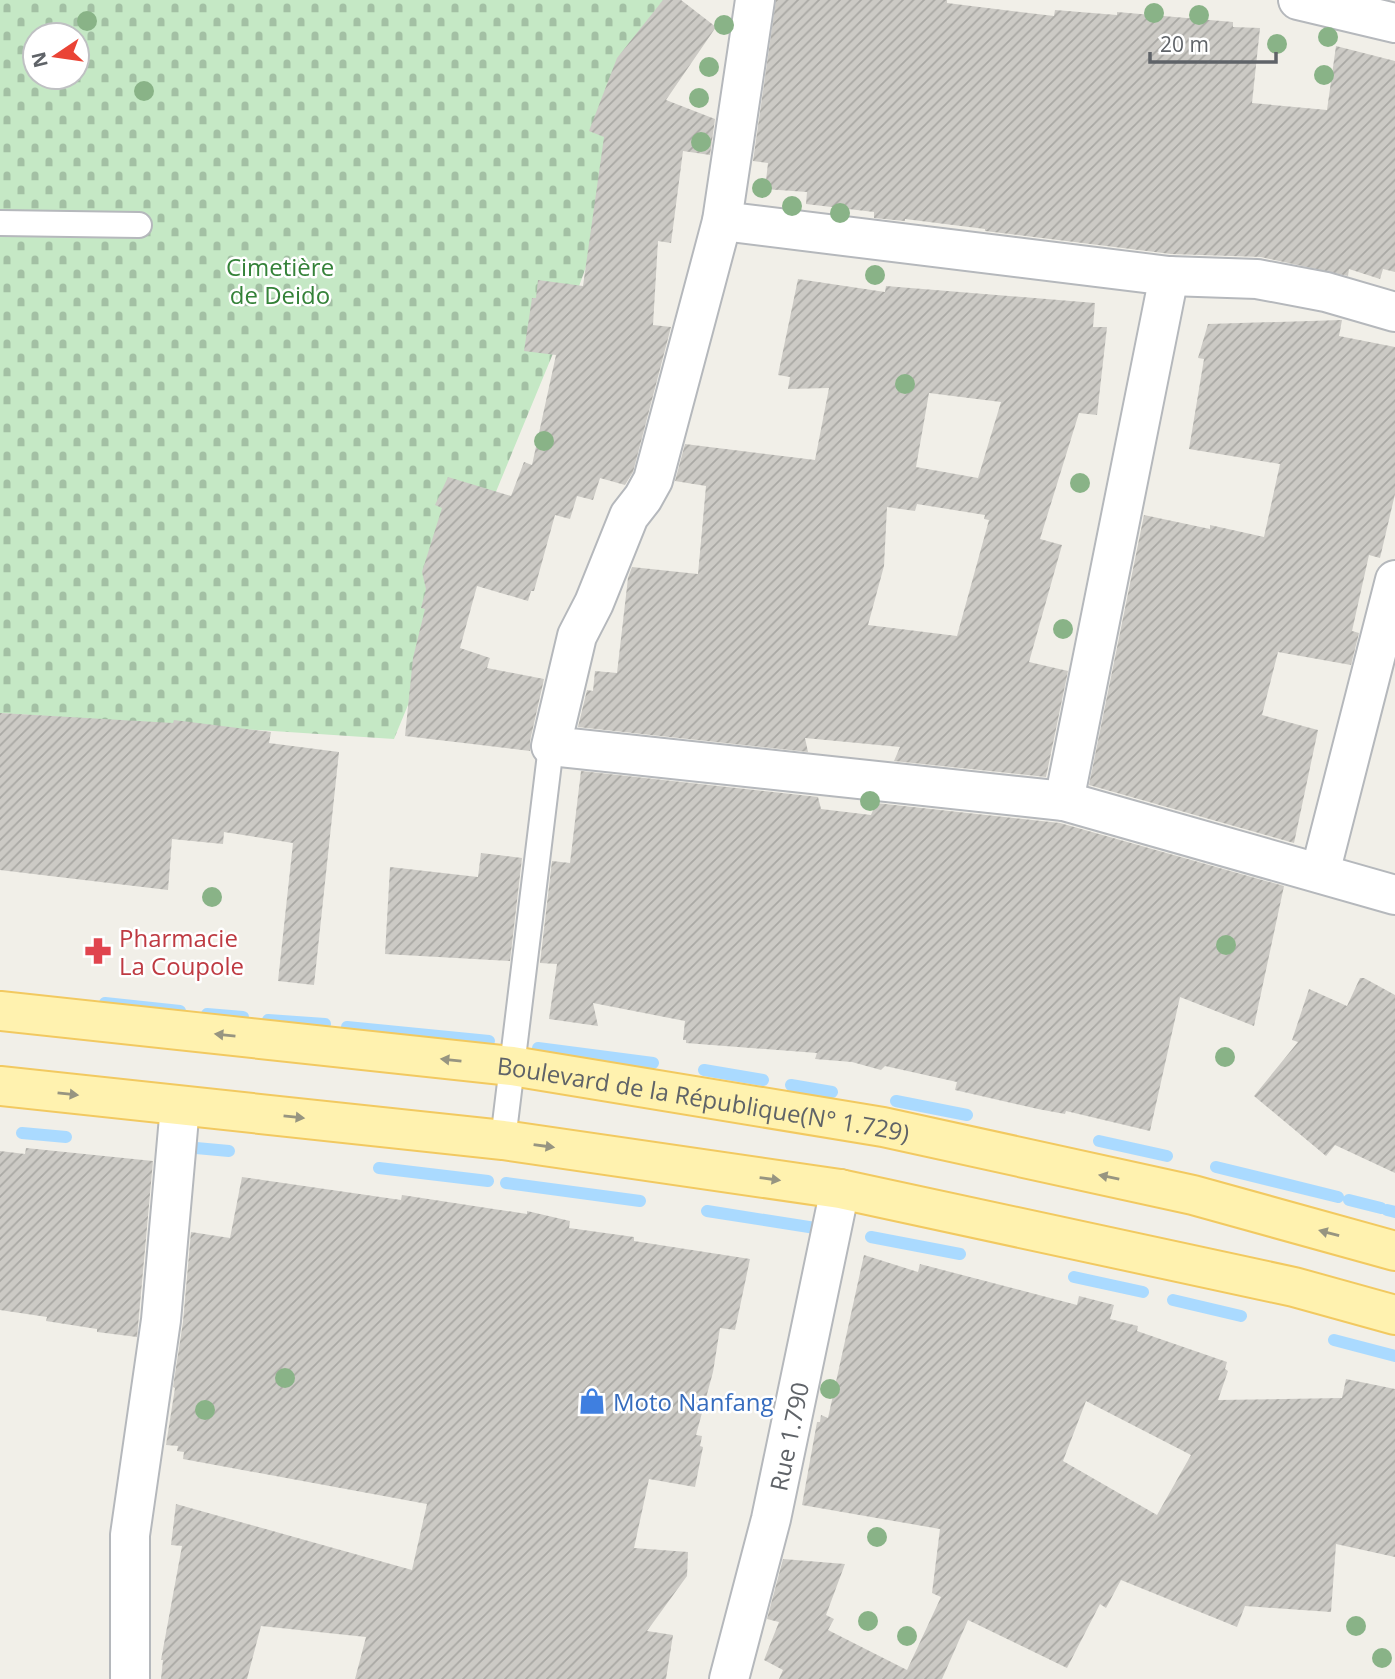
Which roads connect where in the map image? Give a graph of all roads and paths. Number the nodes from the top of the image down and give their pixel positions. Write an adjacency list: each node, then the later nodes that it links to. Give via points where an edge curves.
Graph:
1 (755, 0): 4 (street)
2 (1297, 0): 3 (street)
3 (1395, 23)
4 (722, 221): 7 (street); 10 (street, via 653,480 629,516 577,636)
5 (0, 223): 6 (lane)
6 (139, 225)
7 (1169, 276): 8 (street, via 1257,279); 11 (street)
8 (1395, 312)
9 (1395, 580): 12 (street)
10 (551, 746): 11 (street); 15 (lane)
11 (1064, 802): 12 (street)
12 (1320, 873): 13 (street)
13 (1395, 895)
14 (0, 1011): 15 (main road, Boulevard de la République(N° 1.729), one-way to 14)
15 (512, 1066): 18 (lane); 20 (main road, Boulevard de la République(N° 1.729), one-way to 15, via 1193,1195 883,1127)
16 (0, 1086): 17 (main road, one-way to 17)
17 (180, 1106): 18 (main road, one-way to 18); 22 (street, via 161,1320 130,1535)
18 (503, 1140): 19 (main road, one-way to 19)
19 (840, 1189): 21 (main road, via 1294,1287); 23 (street, Rue 1.790, via 771,1519)
20 (1395, 1251)
21 (1395, 1315)
22 (130, 1679)
23 (729, 1679)

